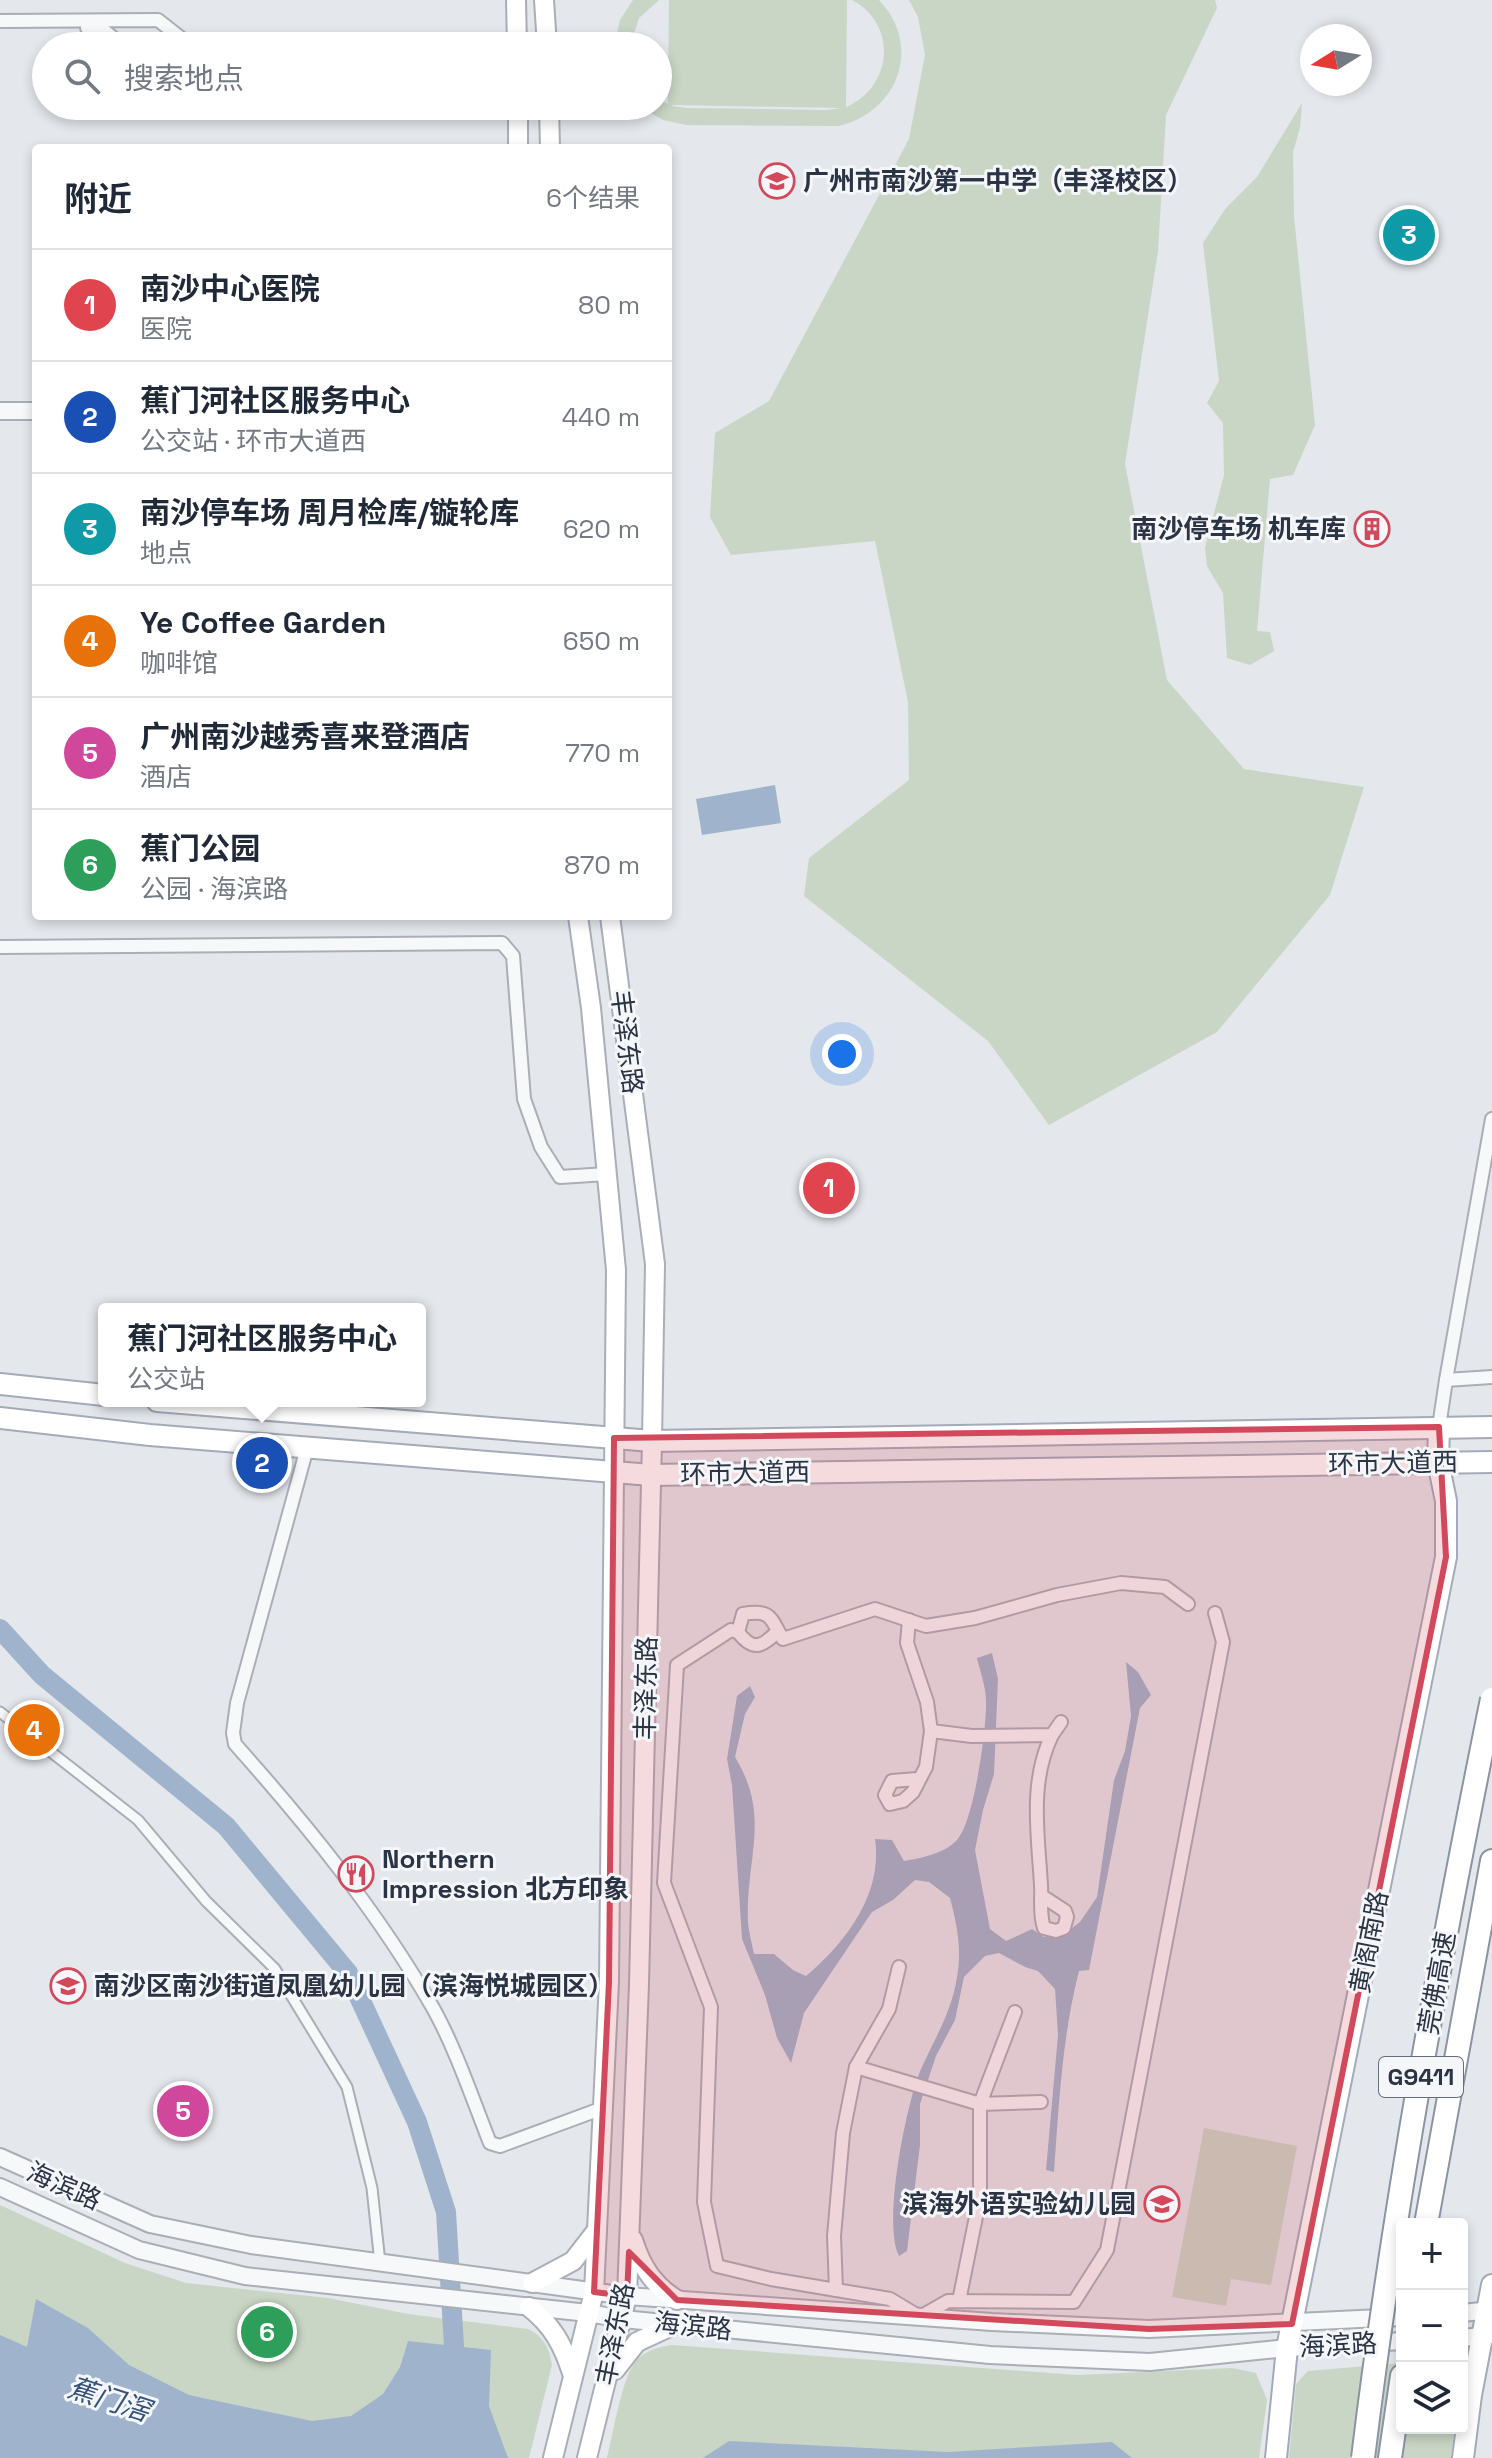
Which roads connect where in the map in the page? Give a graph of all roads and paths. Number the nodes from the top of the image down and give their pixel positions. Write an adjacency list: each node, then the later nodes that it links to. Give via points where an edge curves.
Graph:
1 (516, 0): 9 (main road)
2 (544, 0): 10 (main road)
3 (0, 21): 4 (street)
4 (127, 21): 7 (street); 8 (street, via 158,20)
5 (0, 29): 6 (street)
6 (106, 32)
7 (117, 32)
8 (168, 32)
9 (517, 32)
10 (546, 32)
11 (518, 120): 13 (main road)
12 (549, 120): 14 (main road)
13 (518, 144)
14 (550, 144)
15 (0, 411): 16 (street)
16 (32, 411)
17 (579, 920): 21 (main road, 丰泽东路)
18 (611, 920): 31 (main road, 丰泽东路, via 655,1264)
19 (0, 947): 21 (street, via 502,943 513,956 524,1099 541,1147 560,1177)
20 (1492, 1119): 23 (street)
21 (607, 1174): 30 (main road, 丰泽东路, via 616,1270)
22 (1492, 1377): 23 (street)
23 (1446, 1380): 28 (street)
24 (0, 1384): 25 (main road)
25 (98, 1394)
26 (231, 1407): 30 (main road, 环市大道西)
27 (0, 1418): 32 (main road, 环市大道西)
28 (1439, 1427): 29 (main road, 环市大道西); 31 (main road, 环市大道西); 33 (main road, 黄阁南路)
29 (1492, 1427)
30 (614, 1438): 31 (main road, 环市大道西); 35 (main road, 丰泽东路)
31 (652, 1441): 36 (main road, 丰泽东路)
32 (307, 1448): 35 (main road, 环市大道西); 55 (street, via 237,1703 235,1744 377,1919 434,2010 490,2143 500,2146)
33 (1438, 1462): 34 (main road, 环市大道西); 36 (main road, 环市大道西); 77 (main road, 黄阁南路, via 1446,1501 1446,1557)
34 (1492, 1462)
35 (615, 1472): 36 (main road, 环市大道西); 55 (main road, 丰泽东路)
36 (651, 1475): 60 (main road, 丰泽东路)
37 (1188, 1604): 39 (street, via 1165,1587 1121,1583 975,1618 926,1626)
38 (1215, 1613): 68 (street, via 1223,1642 1107,2250 1074,2302)
39 (909, 1620): 40 (street, via 875,1609 783,1639); 45 (street, via 907,1643)
40 (778, 1631): 41 (street, via 754,1646); 41 (street, via 774,1618 752,1613 743,1614)
41 (738, 1632): 64 (street, via 731,1630 677,1665 665,1852 664,1883 711,2007 704,2202 717,2266)
42 (1492, 1699): 87 (highway, 莞佛高速 / G9411, bridge, via 1452,1896 1378,2333)
43 (0, 1712): 61 (street, via 138,1820 206,1901 275,1969 347,2087 372,2188)
44 (1061, 1722): 46 (street)
45 (931, 1731): 46 (street); 47 (street, via 926,1767)
46 (1052, 1735): 49 (street, via 1040,1770 1036,1806)
47 (917, 1779)
48 (1492, 1861): 58 (highway, 莞佛高速 / G9411)
49 (1042, 1896)
50 (899, 1967): 52 (street, via 889,2009)
51 (1015, 2012): 54 (street)
52 (856, 2067): 54 (street); 64 (street, via 839,2177)
53 (1041, 2102): 54 (street)
54 (980, 2104): 68 (street, via 980,2197)
55 (603, 2108): 59 (main road, 丰泽东路)
56 (0, 2157): 61 (street, 海滨路, via 150,2224)
57 (0, 2187): 69 (street, 海滨路, via 139,2250 245,2276)
58 (1427, 2218)
59 (599, 2227): 62 (main road, via 573,2261); 65 (main road, 丰泽东路)
60 (630, 2230): 66 (main road, 丰泽东路); 67 (main road, via 649,2275)
61 (380, 2263): 62 (street, 海滨路)
62 (532, 2283): 65 (street, 海滨路)
63 (1492, 2285): 70 (main road)
64 (836, 2290): 73 (street, via 890,2299)
65 (594, 2292): 66 (street, 海滨路); 72 (main road, 丰泽东路)
66 (627, 2296): 67 (street, 海滨路); 75 (main road, 丰泽东路)
67 (677, 2300): 73 (street, 海滨路)
68 (959, 2301): 73 (street, via 948,2301)
69 (529, 2307): 72 (street, 海滨路); 81 (main road, via 555,2331)
70 (1489, 2310): 71 (street); 78 (main road)
71 (1468, 2312)
72 (588, 2313): 75 (street, 海滨路); 81 (main road, 丰泽东路)
73 (920, 2317): 77 (street, 海滨路, via 1149,2329)
74 (1396, 2317): 77 (street, 海滨路)
75 (623, 2319): 76 (street, 海滨路); 82 (main road, 丰泽东路)
76 (676, 2324): 80 (street, 海滨路, via 990,2355 1150,2362); 82 (main road, via 637,2342)
77 (1292, 2324): 80 (main road, 黄阁南路)
78 (1479, 2337): 89 (main road)
79 (1396, 2341): 80 (street, 海滨路)
80 (1287, 2348): 86 (main road, 黄阁南路)
81 (572, 2377): 85 (main road, 丰泽东路)
82 (605, 2386): 84 (main road, 丰泽东路)
83 (1396, 2417): 88 (highway)
84 (589, 2449)
85 (553, 2458)
86 (1276, 2458)
87 (1363, 2458)
88 (1390, 2458)
89 (1463, 2458)

